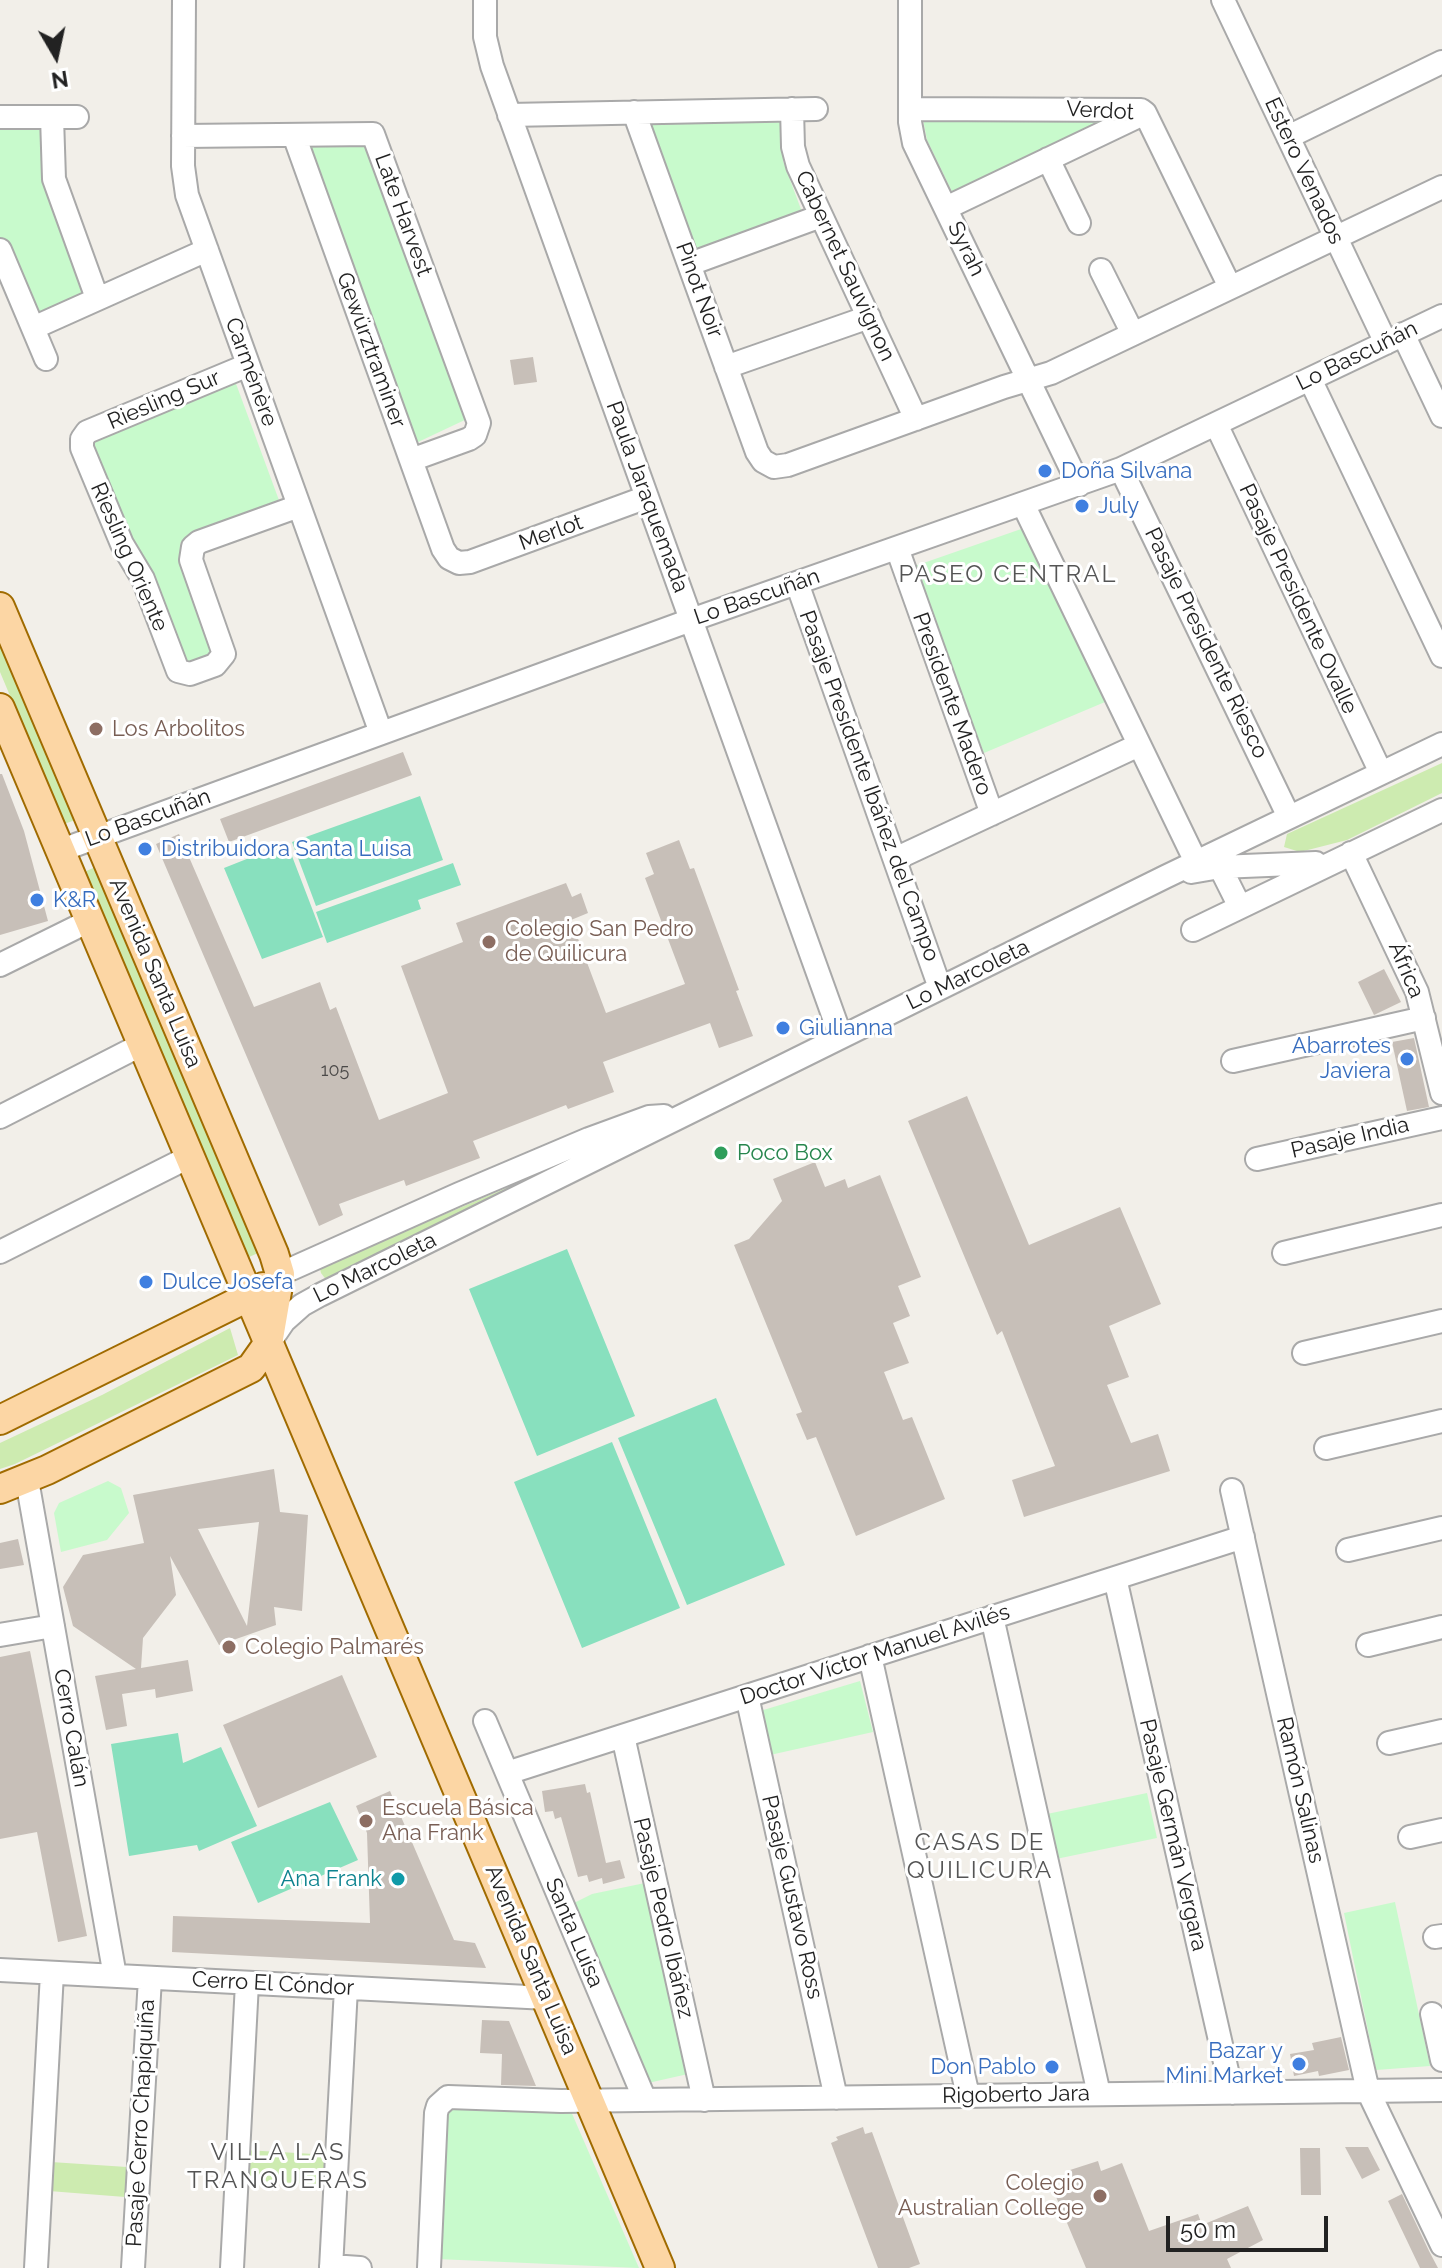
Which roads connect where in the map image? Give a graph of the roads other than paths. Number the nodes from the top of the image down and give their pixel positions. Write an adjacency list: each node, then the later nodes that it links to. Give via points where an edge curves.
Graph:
1 (184, 0): 16 (street, Carménère)
2 (485, 0): 11 (street, Paula Jaraquemada, via 486,46)
3 (910, 0): 8 (street, Syrah)
4 (1223, 0): 17 (street, Estero Venados)
5 (1442, 62): 17 (street)
6 (792, 109): 7 (street); 9 (street); 21 (street, Cabernet Sauvignon, via 795,157)
7 (816, 109)
8 (910, 109): 10 (street, Verdot, via 1136,108); 20 (street, Syrah, via 914,143)
9 (634, 112): 11 (street); 26 (street, Pinot Noir)
10 (1145, 113): 18 (street); 28 (street, Verdot)
11 (509, 115): 47 (street, Paula Jaraquemada)
12 (0, 117): 13 (street)
13 (52, 117): 14 (street); 29 (street, via 54,179)
14 (77, 117)
15 (294, 135): 16 (street, Late Harvest); 44 (street, Gewürztraminer); 44 (street, Late Harvest, via 373,134 478,416 478,430 469,439)
16 (183, 136): 25 (street, Carménère, via 185,186)
17 (1288, 137): 23 (street, Estero Venados)
18 (1048, 159): 20 (street); 22 (street)
19 (1442, 187): 23 (street)
20 (946, 208): 38 (street, Syrah)
21 (821, 216): 26 (street); 31 (street, Cabernet Sauvignon)
22 (1079, 223)
23 (1336, 238): 28 (street); 34 (street, Estero Venados)
24 (0, 250): 32 (street)
25 (207, 250): 29 (street); 36 (street, Carménère)
26 (690, 264): 37 (street, Pinot Noir)
27 (1101, 270): 33 (street)
28 (1230, 287): 33 (street)
29 (97, 298): 32 (street)
30 (1442, 316): 34 (street, Lo Bascuñán)
31 (869, 317): 37 (street); 41 (street, Cabernet Sauvignon)
32 (33, 328): 35 (street)
33 (1133, 334): 38 (street)
34 (1394, 338): 39 (street, Lo Bascuñán); 40 (street, Estero Venados)
35 (46, 359)
36 (248, 365): 43 (street, Riesling Sur, via 87,432); 49 (street, Carménère)
37 (726, 367): 41 (street, Pinot Noir, via 757,452 774,467)
38 (1029, 379): 41 (street); 46 (street, Syrah)
39 (1310, 379): 42 (street, Lo Bascuñán); 55 (street)
40 (1442, 416)
41 (916, 419)
42 (1216, 424): 45 (street, Lo Bascuñán); 60 (street, Pasaje Presidente Ovalle)
43 (82, 439): 49 (street, Riesling Oriente, via 176,669 187,675 223,657 191,550 199,542)
44 (411, 460): 51 (street, Gewürztraminer, via 443,549)
45 (1121, 469): 46 (street, Lo Bascuñán); 63 (street, Pasaje Presidente Riesco)
46 (1079, 485): 48 (street, Lo Bascuñán)
47 (647, 497): 51 (street, Merlot, via 470,562); 54 (street, Paula Jaraquemada)
48 (1023, 504): 50 (street, Lo Bascuñán); 59 (street)
49 (299, 506): 57 (street, Carménère)
50 (897, 548): 52 (street, Lo Bascuñán); 62 (street, Presidente Madero)
51 (453, 562)
52 (797, 583): 54 (street, Lo Bascuñán); 67 (street, Pasaje Presidente Ibáñez del Campo)
53 (0, 607): 64 (main road, Avenida Santa Luisa)
54 (691, 620): 57 (street, Lo Bascuñán); 77 (street, Paula Jaraquemada)
55 (1442, 656)
56 (0, 708): 65 (main road, Avenida Santa Luisa)
57 (381, 733): 64 (street, Lo Bascuñán)
58 (1442, 744): 60 (street, Lo Marcoleta)
59 (1139, 745): 62 (street); 68 (street)
60 (1381, 773): 63 (street, Lo Marcoleta)
61 (1442, 810): 66 (street, Lo Marcoleta)
62 (992, 814): 67 (street)
63 (1289, 817): 68 (street, Lo Marcoleta)
64 (97, 837): 65 (street, Lo Bascuñán); 90 (main road, Avenida Santa Luisa)
65 (59, 851): 72 (main road, Avenida Santa Luisa)
66 (1344, 856): 69 (street, Lo Marcoleta, via 1302,865); 71 (street, Lo Marcoleta); 76 (street, África, via 1411,976)
67 (895, 859): 75 (street, Pasaje Presidente Ibáñez del Campo)
68 (1196, 862): 70 (street, Lo Marcoleta)
69 (1220, 867): 70 (street, Lo Marcoleta); 71 (street)
70 (1165, 877): 75 (street, Lo Marcoleta)
71 (1240, 907): 73 (street, Lo Marcoleta)
72 (89, 921): 74 (street); 78 (main road, Avenida Santa Luisa)
73 (1193, 930)
74 (0, 965)
75 (940, 988): 77 (street, Lo Marcoleta)
76 (1424, 1018): 79 (street, África); 80 (street)
77 (841, 1037): 82 (street, Lo Marcoleta)
78 (141, 1045): 83 (street); 85 (main road, Avenida Santa Luisa)
79 (1437, 1050): 81 (street, África)
80 (1233, 1061)
81 (1442, 1093)
82 (685, 1115): 90 (street, Lo Marcoleta, via 649,1117 589,1139); 93 (street, Lo Marcoleta, via 302,1305)
83 (0, 1117)
84 (1442, 1118): 86 (street, Pasaje India)
85 (189, 1157): 88 (street); 91 (main road, Avenida Santa Luisa)
86 (1257, 1159)
87 (1442, 1215): 89 (street)
88 (0, 1252)
89 (1284, 1253)
90 (280, 1274): 91 (main road, Lo Marcoleta); 93 (main road, Avenida Santa Luisa)
91 (248, 1297): 93 (main road, Avenida Santa Luisa); 95 (main road, Lo Marcoleta)
92 (1442, 1321): 94 (street)
93 (268, 1344): 98 (main road, Lo Marcoleta, via 251,1368); 125 (main road, Avenida Santa Luisa)
94 (1304, 1353)
95 (0, 1420)
96 (1442, 1421): 97 (street)
97 (1326, 1448)
98 (27, 1480): 99 (main road, Lo Marcoleta); 106 (street, Cerro Calán)
99 (0, 1489)
100 (1232, 1490): 102 (street, Ramón Salinas)
101 (1442, 1528): 103 (street)
102 (1243, 1537): 104 (street, Doctor Víctor Manuel Avilés); 129 (street, Ramón Salinas)
103 (1348, 1550)
104 (1115, 1578): 105 (street, Doctor Víctor Manuel Avilés); 130 (street, Pasaje Germán Vergara)
105 (992, 1617): 110 (street, Doctor Víctor Manuel Avilés); 131 (street)
106 (53, 1626): 108 (street); 121 (street, Cerro Calán)
107 (1442, 1627): 109 (street)
108 (0, 1635)
109 (1368, 1645)
110 (870, 1656): 111 (street, Doctor Víctor Manuel Avilés); 132 (street)
111 (747, 1696): 114 (street, Doctor Víctor Manuel Avilés); 133 (street, Pasaje Gustavo Ross)
112 (485, 1721): 116 (street, Santa Luisa)
113 (1442, 1731): 115 (street)
114 (623, 1736): 116 (street, Doctor Víctor Manuel Avilés); 136 (street, Pasaje Pedro Ibáñez)
115 (1389, 1743)
116 (507, 1773): 135 (street, Santa Luisa)
117 (1442, 1830): 118 (street)
118 (1410, 1837)
119 (0, 1970): 120 (street, Cerro El Cóndor)
120 (52, 1973): 121 (street, Cerro El Cóndor); 139 (street)
121 (115, 1976): 122 (street, Cerro El Cóndor)
122 (150, 1978): 123 (street, Cerro El Cóndor); 140 (street, Pasaje Cerro Chapiquiña)
123 (247, 1983): 124 (street, Cerro El Cóndor); 141 (street)
124 (346, 1988): 125 (street, Cerro El Cóndor); 138 (street)
125 (547, 1998): 134 (main road, Avenida Santa Luisa)
126 (1432, 2014): 127 (street)
127 (1442, 2060)
128 (1442, 2090): 129 (street, Rigoberto Jara)
129 (1368, 2091): 130 (street, Rigoberto Jara); 137 (street, Ramón Salinas)
130 (1232, 2093): 131 (street, Rigoberto Jara)
131 (1099, 2094): 132 (street, Rigoberto Jara)
132 (968, 2096): 133 (street, Rigoberto Jara)
133 (836, 2098): 136 (street, Rigoberto Jara)
134 (591, 2100): 135 (street, Rigoberto Jara); 143 (street, Rigoberto Jara, via 442,2101 436,2113); 144 (main road, Avenida Santa Luisa)
135 (645, 2100): 136 (street, Rigoberto Jara)
136 (704, 2100)
137 (1442, 2245)
138 (331, 2267): 142 (street)
139 (36, 2268)
140 (133, 2268)
141 (232, 2268)
142 (360, 2268)
143 (429, 2268)
144 (660, 2268)

